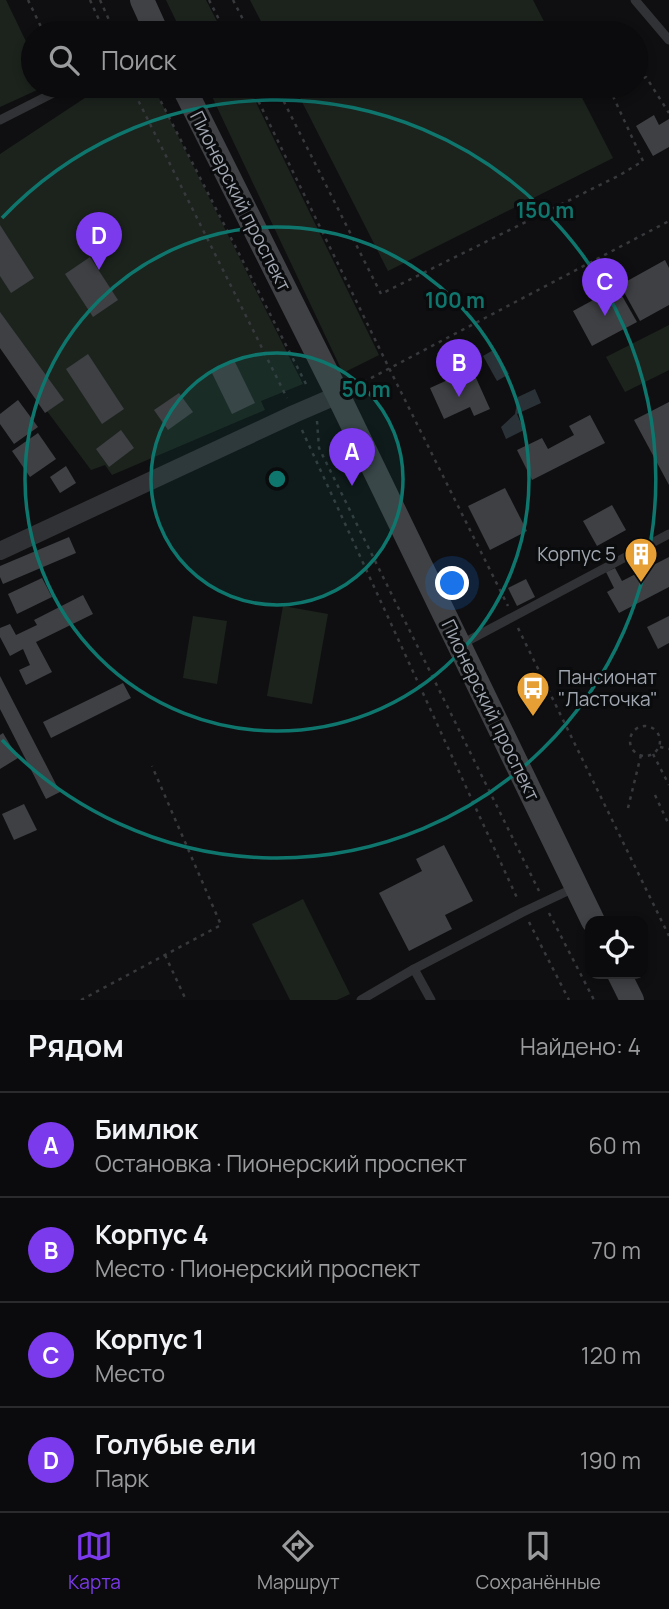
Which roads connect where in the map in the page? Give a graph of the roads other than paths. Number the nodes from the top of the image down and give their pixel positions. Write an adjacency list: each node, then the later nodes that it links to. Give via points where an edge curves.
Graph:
1 (142, 0): 3 (street)
2 (635, 0): 4 (lane)
3 (152, 21)
4 (669, 40)
5 (43, 98): 7 (lane)
6 (189, 98): 8 (street, Пионерский проспект)
7 (0, 120)
8 (327, 400): 10 (street); 11 (street, Пионерский проспект)
9 (669, 534): 11 (lane)
10 (0, 551)
11 (459, 646): 12 (street, Пионерский проспект)
12 (576, 887): 13 (street, Пионерский проспект); 14 (lane)
13 (590, 916)
14 (415, 969): 16 (lane); 17 (lane)
15 (622, 979): 18 (street)
16 (361, 1000)
17 (431, 1000)
18 (632, 1000)

